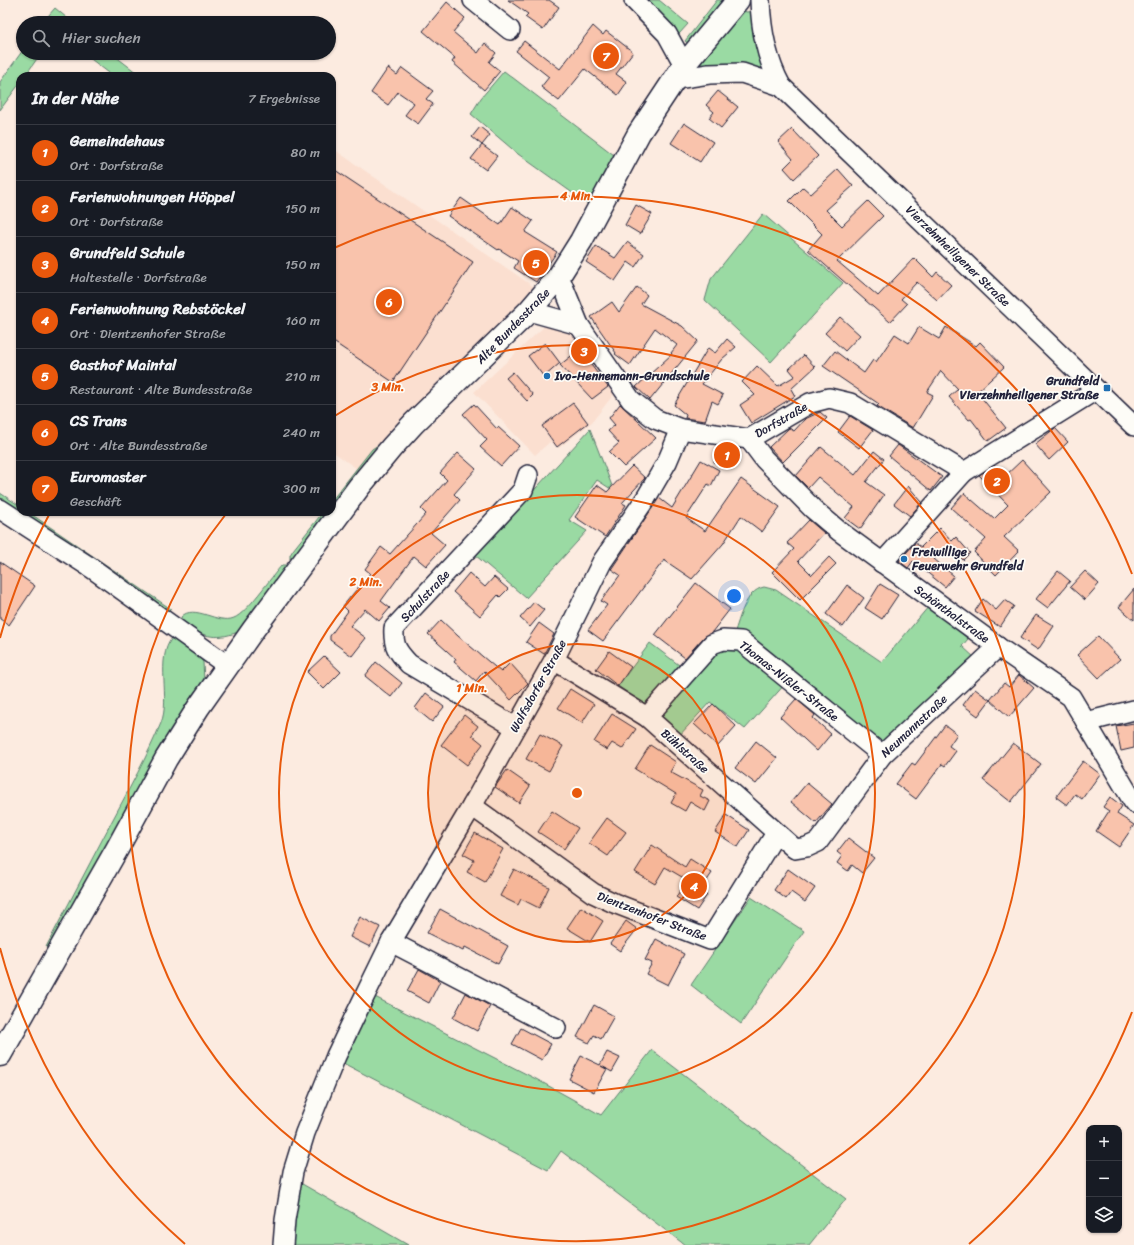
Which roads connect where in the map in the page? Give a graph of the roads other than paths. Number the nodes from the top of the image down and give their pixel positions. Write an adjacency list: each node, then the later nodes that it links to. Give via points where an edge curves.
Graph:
1 (474, 0): 5 (street)
2 (634, 0): 6 (street, via 667,34)
3 (738, 0): 6 (main road, Alte Bundesstraße)
4 (760, 0): 7 (street, via 768,55)
5 (510, 30)
6 (680, 72): 7 (street, via 742,73); 8 (main road, Alte Bundesstraße, via 640,133)
7 (781, 86): 11 (street, Vierzehnheiligener Straße)
8 (559, 276): 9 (main road, Alte Bundesstraße); 10 (street, Dorfstraße)
9 (529, 311): 10 (street); 21 (main road, Alte Bundesstraße, via 414,423 359,487)
10 (579, 326): 13 (street, Dorfstraße, via 631,400 654,420)
11 (1096, 390): 12 (street, Vierzehnheiligener Straße); 15 (street, via 1005,444)
12 (1134, 426)
13 (681, 429): 14 (street, Dorfstraße); 20 (street, Wolfsdorfer Straße, via 675,447 650,492 602,562)
14 (749, 439): 15 (street, Dorfstraße, via 810,403 829,398 850,403); 18 (street, Schönthalstraße, via 764,459 813,509)
15 (964, 472): 18 (street)
16 (528, 475): 25 (street, Schulstraße, via 523,490 394,628 393,641 398,653 409,664)
17 (0, 509): 21 (street, via 93,569)
18 (882, 563): 19 (street, Schönthalstraße)
19 (998, 647): 24 (street, Schönthalstraße, via 1071,697); 26 (street, Neumannstraße)
20 (554, 660): 23 (street, Bühlstraße); 25 (street, Wolfsdorfer Straße)
21 (228, 666): 33 (main road, Alte Bundesstraße, via 166,759)
22 (1134, 710): 24 (street)
23 (647, 717): 26 (street, Thomas-Nißler-Straße, via 712,644 723,640 741,641); 29 (street, Bühlstraße)
24 (1086, 722): 27 (street, Schönthalstraße)
25 (515, 727): 28 (street, Wolfsdorfer Straße)
26 (882, 755): 30 (street, Neumannstraße, via 818,842)
27 (1134, 803)
28 (472, 806): 29 (street, Dientzenhofer Straße, via 593,893 710,940); 31 (street, Wolfsdorfer Straße)
29 (776, 833): 30 (street, Bühlstraße, via 795,849)
30 (807, 847)
31 (391, 942): 32 (street); 34 (street, Wolfsdorfer Straße, via 336,1056 305,1133 293,1172 284,1220)
32 (556, 1028)
33 (0, 1055)
34 (283, 1245)

